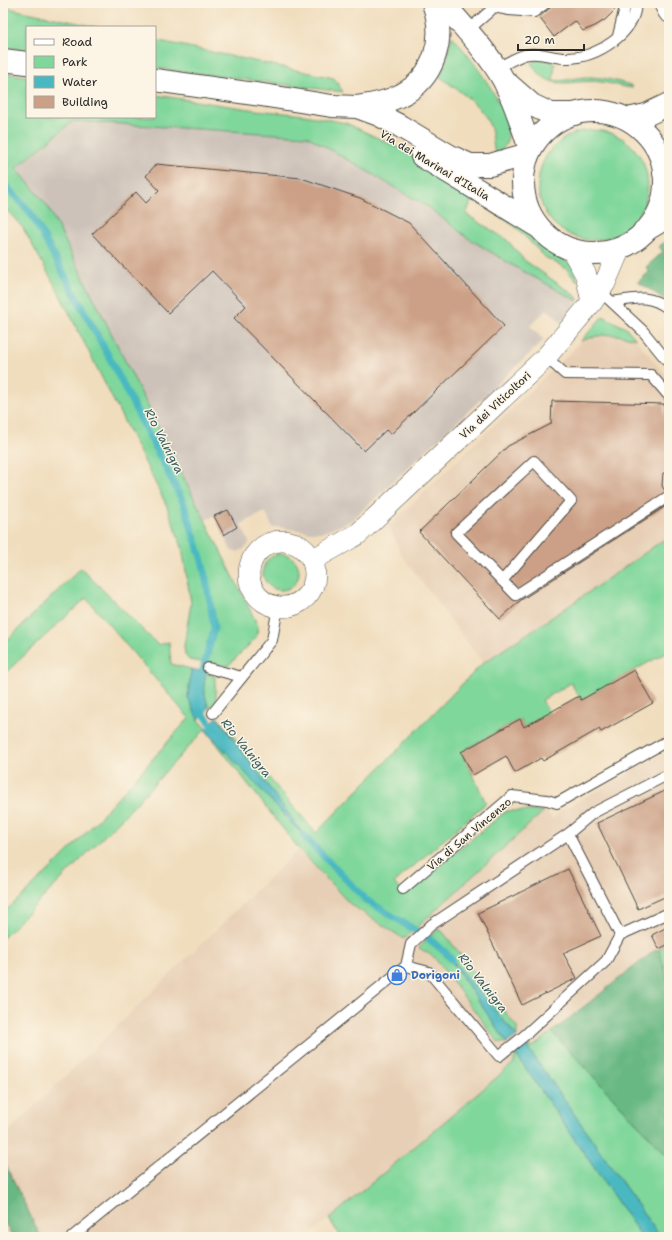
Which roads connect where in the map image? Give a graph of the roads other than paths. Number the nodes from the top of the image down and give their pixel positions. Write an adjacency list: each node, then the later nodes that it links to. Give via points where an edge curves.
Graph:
1 (434, 3): 17 (main road, via 439,38 436,53 426,75 400,96)
2 (443, 3): 9 (main road)
3 (546, 3): 7 (lane, via 534,12 509,10)
4 (626, 3): 10 (lane)
5 (636, 3): 10 (lane, via 632,22)
6 (665, 3): 8 (main road)
7 (495, 5): 9 (lane)
8 (669, 12)
9 (467, 30): 13 (main road)
10 (617, 38): 13 (lane, via 586,56 568,58 527,54)
11 (3, 60): 12 (main road)
12 (26, 63)
13 (500, 75): 18 (main road, via 532,105 551,114); 20 (main road, via 523,127)
14 (156, 80): 16 (main road, Via dei Marinai d'Italia)
15 (669, 104): 19 (main road, via 646,115)
16 (332, 106): 17 (main road, Via dei Marinai d'Italia); 23 (main road, Via dei Marinai d'Italia, via 354,116)
17 (357, 107): 20 (main road, Via dei Marinai d'Italia, via 379,115 470,165 490,165)
18 (574, 114): 19 (main road, via 593,111); 20 (main road, via 556,122 539,136)
19 (628, 119): 21 (main road, via 648,136)
20 (529, 152): 23 (main road, via 524,164 522,181 526,204)
21 (666, 163): 24 (main road, via 659,209)
22 (669, 216): 24 (main road)
23 (538, 226): 26 (main road, via 547,236)
24 (644, 231): 25 (main road)
25 (620, 248): 26 (main road, via 596,253); 27 (street, Via dei Viticoltori)
26 (572, 250): 27 (street)
27 (602, 298): 28 (lane, via 638,298 659,302); 29 (street, Via dei Viticoltori); 30 (lane, via 643,331)
28 (669, 309)
29 (546, 357): 31 (lane, via 565,374 651,374); 33 (street, Via dei Viticoltori, via 358,534)
30 (669, 363)
31 (669, 396)
32 (669, 496): 34 (lane, via 516,595)
33 (312, 560): 35 (street, via 316,574 309,593 293,605); 35 (street, via 301,546 290,541 278,540 258,550 251,560 248,571 250,583 254,593 263,601)
34 (502, 581): 34 (lane, via 456,533 534,461 571,501)
35 (278, 607): 37 (lane, via 272,640)
36 (208, 668): 37 (lane)
37 (242, 677): 38 (lane)
38 (213, 713)
39 (669, 740): 42 (lane, Via di San Vincenzo, via 556,803 512,796)
40 (669, 774): 41 (lane, via 593,813)
41 (568, 834): 44 (lane); 45 (lane, via 431,925 411,944)
42 (403, 889)
43 (669, 913): 44 (lane)
44 (620, 935): 45 (lane, via 606,961 499,1056 429,972)
45 (406, 966): 46 (lane)
46 (72, 1237)

